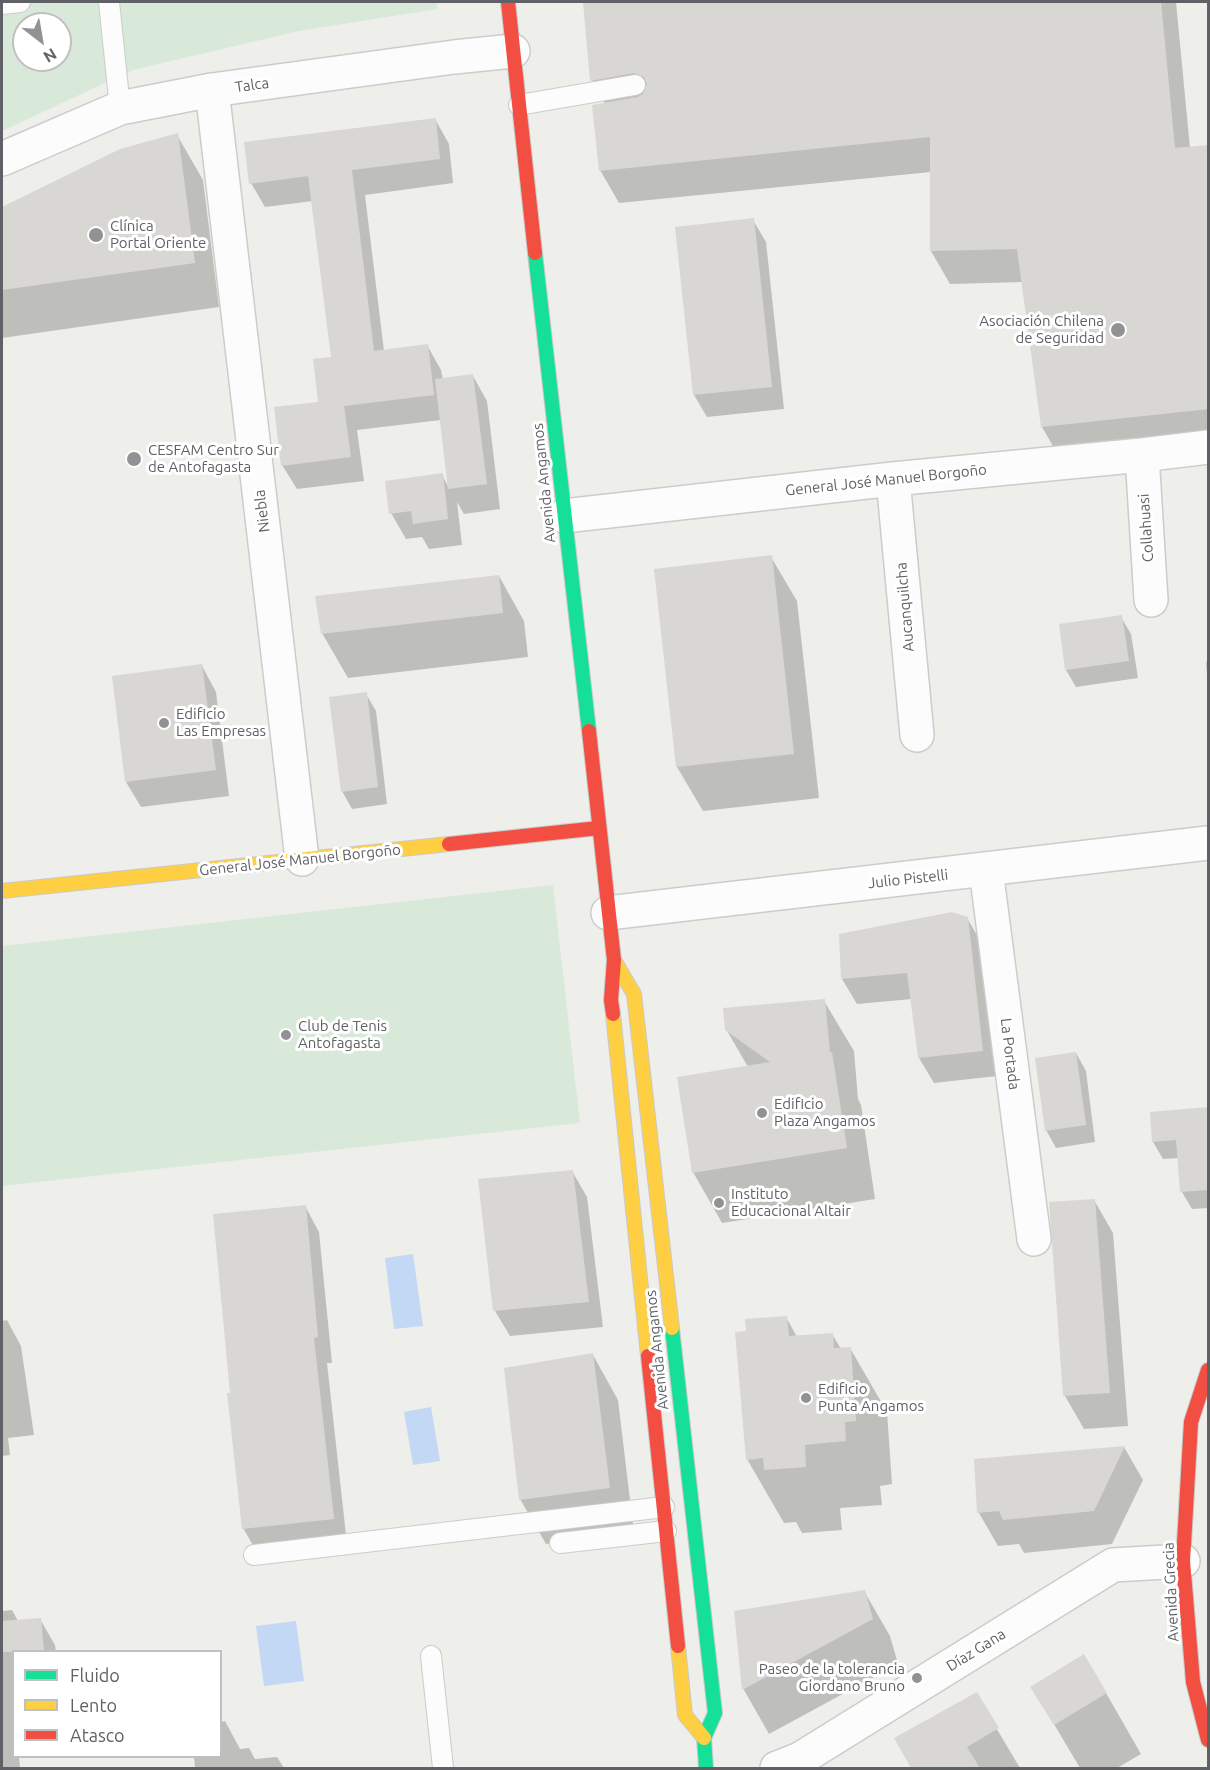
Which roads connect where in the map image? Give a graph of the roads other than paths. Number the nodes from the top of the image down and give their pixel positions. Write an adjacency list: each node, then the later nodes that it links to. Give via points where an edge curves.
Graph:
1 (20, 2): 4 (lane)
2 (109, 2): 9 (lane)
3 (508, 2): 5 (main road, Avenida Angamos)
4 (2, 4)
5 (513, 51): 7 (street, Talca); 8 (main road, Avenida Angamos)
6 (635, 85): 8 (lane)
7 (212, 90): 9 (street, Talca); 19 (street, Niebla)
8 (519, 105): 14 (main road, Avenida Angamos)
9 (120, 108): 10 (street, Talca)
10 (2, 159)
11 (1209, 447): 12 (street, General José Manuel Borgoño)
12 (1142, 455): 13 (street, General José Manuel Borgoño); 15 (street, Collahuasi)
13 (893, 479): 14 (street, General José Manuel Borgoño); 16 (street, Aucanquilcha)
14 (564, 516): 17 (main road, Avenida Angamos)
15 (1150, 600)
16 (917, 735)
17 (599, 828): 19 (main road, General José Manuel Borgoño); 22 (main road, Avenida Angamos)
18 (1209, 843): 20 (street, Julio Pistelli)
19 (302, 859): 21 (main road, General José Manuel Borgoño)
20 (986, 870): 22 (street, Julio Pistelli); 24 (street, La Portada)
21 (2, 891)
22 (608, 913): 23 (main road, Avenida Angamos)
23 (614, 960): 26 (main road, Avenida Angamos, via 611,1000); 32 (main road, Avenida Angamos, via 634,994 715,1713)
24 (1034, 1239)
25 (1209, 1370): 30 (main road, Avenida Grecia, via 1191,1422)
26 (664, 1507): 27 (main road, Avenida Angamos); 29 (lane)
27 (666, 1531): 28 (lane); 32 (main road, Avenida Angamos, via 685,1715)
28 (560, 1543)
29 (254, 1555)
30 (1183, 1561): 33 (main road, Avenida Grecia, via 1193,1682); 34 (street, Díaz Gana, via 1113,1565)
31 (431, 1656): 35 (lane)
32 (704, 1738): 36 (main road, Avenida Angamos)
33 (1209, 1740)
34 (799, 1765)
35 (443, 1768)
36 (706, 1768)

